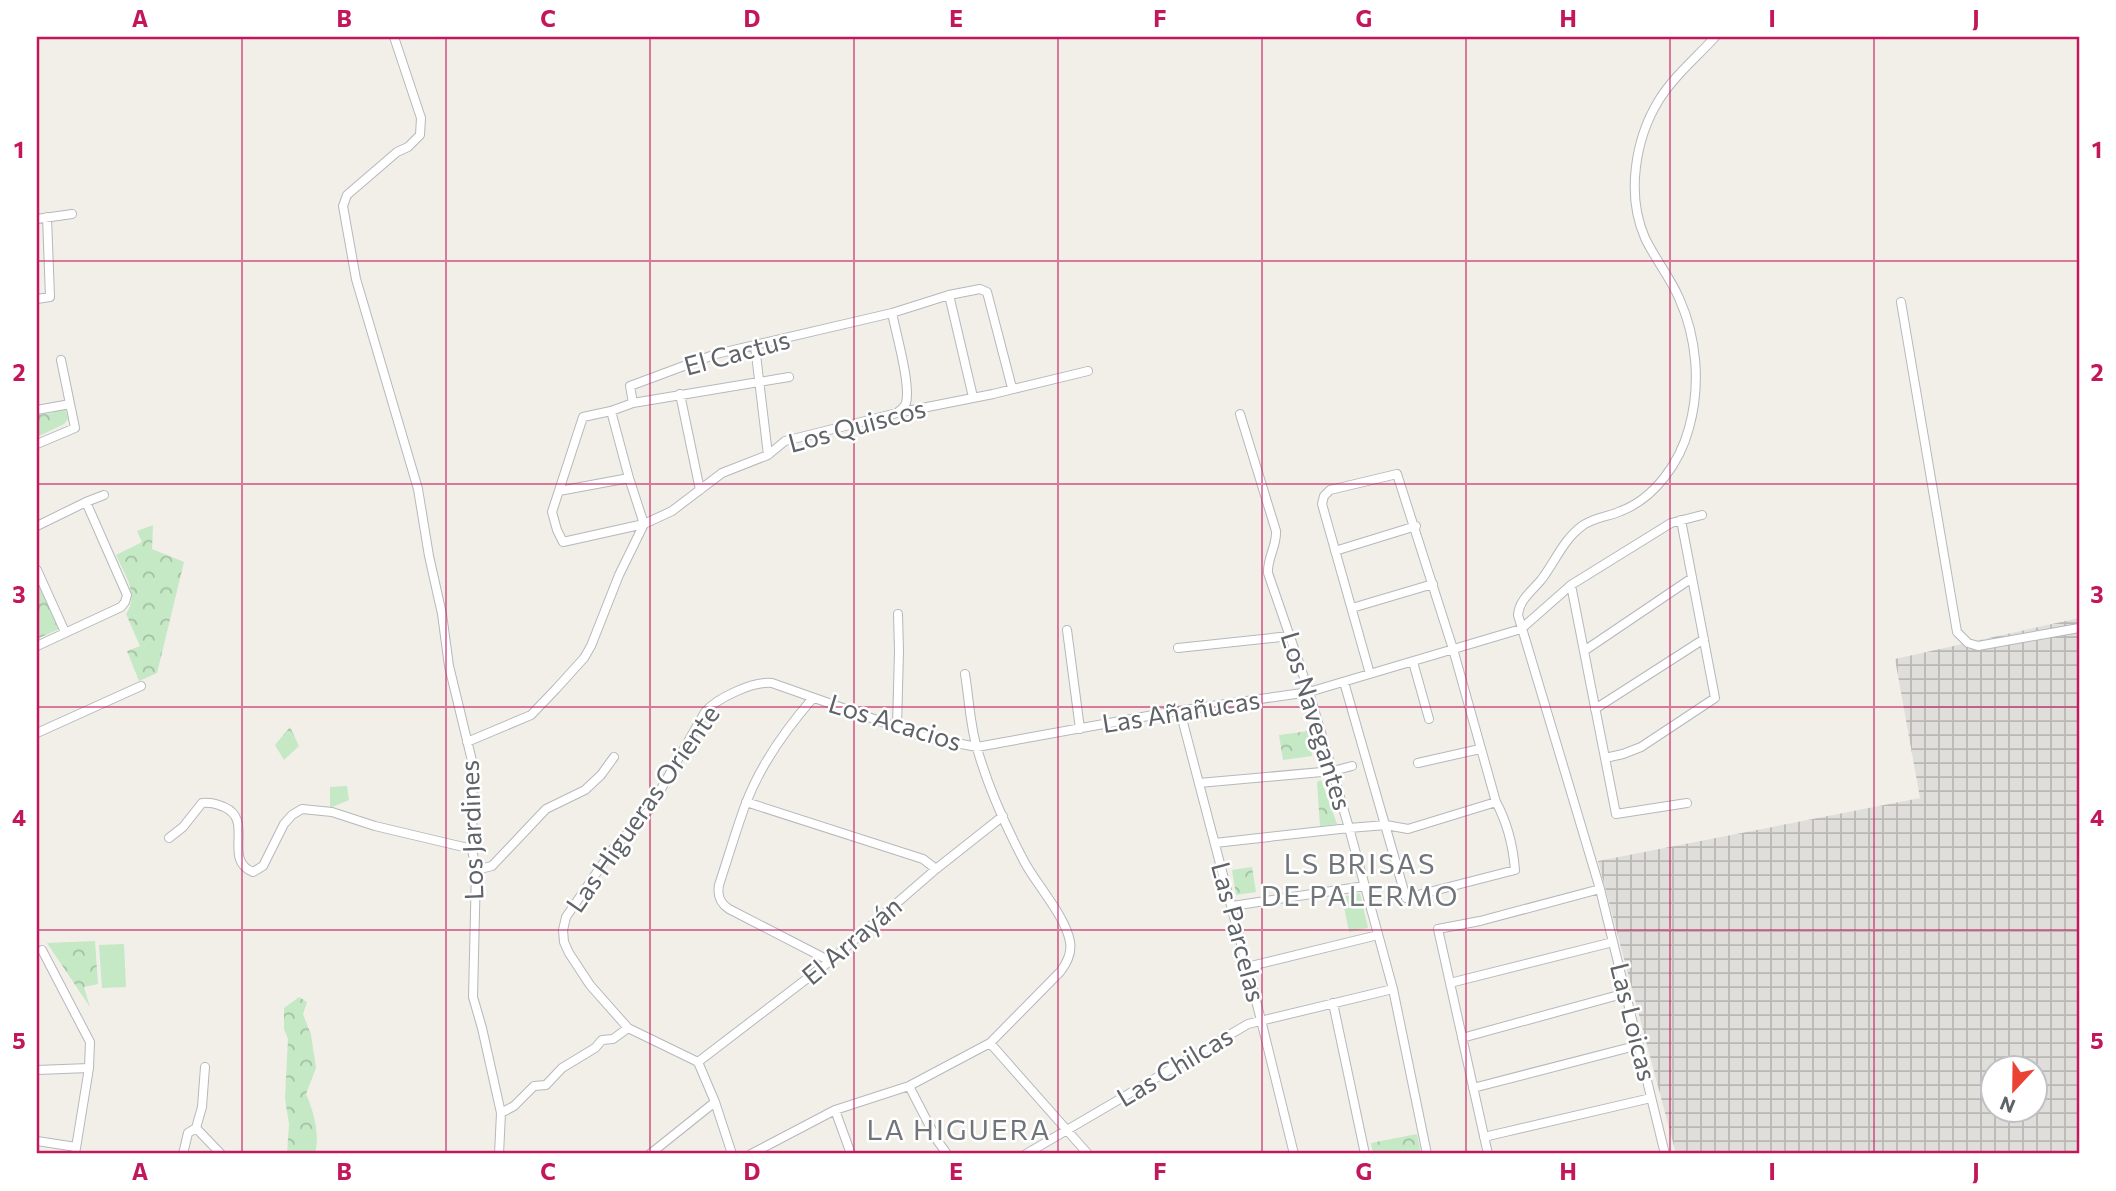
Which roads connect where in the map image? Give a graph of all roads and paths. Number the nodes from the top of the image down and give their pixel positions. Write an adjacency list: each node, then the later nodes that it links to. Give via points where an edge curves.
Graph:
1 (394, 37): 66 (street, Los Jardines, via 421,118 419,135 347,195 342,206 356,279 418,489)
2 (1715, 37): 44 (street, via 1657,103 1642,139 1636,174 1645,238 1680,299 1693,347 1695,394 1686,441 1673,466 1641,500 1618,513 1593,519 1573,534 1520,605)
3 (72, 214): 4 (street)
4 (47, 217): 5 (street); 7 (street, via 50,297)
5 (37, 219)
6 (949, 295): 9 (street, El Cactus); 15 (street, El Cactus, via 980,289 987,292); 17 (street)
7 (37, 299)
8 (1901, 302): 43 (street, via 1960,637 1978,646)
9 (892, 313): 10 (street, El Cactus); 22 (street, via 907,400)
10 (755, 346): 14 (street); 18 (street, El Cactus, via 716,354 630,386)
11 (61, 360): 19 (street)
12 (1088, 371): 15 (street, Los Quiscos)
13 (789, 377): 14 (street)
14 (759, 381): 16 (street); 25 (street)
15 (1012, 388): 17 (street, Los Quiscos)
16 (680, 394): 18 (street); 27 (street)
17 (973, 397): 22 (street, Los Quiscos)
18 (633, 403): 21 (street)
19 (70, 404): 20 (street); 24 (street, via 75,428)
20 (37, 410)
21 (611, 411): 26 (street); 28 (street, via 583,417)
22 (897, 413): 25 (street, Los Quiscos, via 785,441)
23 (1240, 414): 47 (street, Los Navegantes, via 1276,531 1268,573)
24 (37, 444)
25 (768, 455): 27 (street, Los Quiscos, via 722,473)
26 (629, 478): 28 (street); 33 (street)
27 (699, 490): 33 (street, Los Quiscos, via 672,511)
28 (559, 491): 33 (street, Los Quiscos, via 552,512 563,542)
29 (104, 495): 30 (street)
30 (86, 502): 34 (street); 46 (street, via 127,598 121,607)
31 (1702, 515): 32 (street, Las Añañucas)
32 (1682, 520): 38 (street); 40 (street, Las Añañucas)
33 (644, 524): 66 (street, via 584,658 531,715)
34 (37, 526)
35 (1416, 526): 36 (street); 36 (street, via 1397,474 1334,489 1326,493 1322,504); 39 (street)
36 (1335, 551): 41 (street)
37 (37, 569): 46 (street)
38 (1692, 579): 48 (street); 52 (street)
39 (1433, 583): 41 (street); 51 (street)
40 (1571, 585): 44 (street, Las Añañucas); 52 (street)
41 (1352, 608): 55 (street)
42 (898, 614): 63 (street)
43 (2079, 628)
44 (1521, 629): 51 (street, Las Añañucas); 87 (street, Las Loicas)
45 (1067, 630): 64 (street)
46 (65, 632): 49 (street)
47 (1290, 636): 50 (street); 58 (street, Los Navegantes)
48 (1704, 639): 60 (street); 70 (street, via 1715,698 1641,747)
49 (37, 646)
50 (1178, 648)
51 (1453, 649): 53 (street, Las Añañucas); 68 (street)
52 (1584, 651): 60 (street)
53 (1413, 662): 55 (street, Las Añañucas); 62 (street)
54 (965, 674): 67 (street)
55 (1370, 674): 56 (street, Las Añañucas)
56 (1344, 682): 58 (street, Las Añañucas); 79 (street)
57 (141, 686): 65 (street)
58 (1308, 692): 61 (street, Las Añañucas); 73 (street, Los Navegantes)
59 (813, 698): 63 (street, Los Acacios); 75 (street, via 773,750); 99 (street, Las Higueras Oriente, via 761,682 710,707 649,810 613,849 566,917 563,936 569,953)
60 (1595, 709): 70 (street)
61 (1180, 711): 64 (street, Las Añañucas); 74 (street, Las Parcelas)
62 (1429, 719)
63 (897, 726): 67 (street, Los Acacios, via 940,741)
64 (1080, 729): 67 (street, Las Añañucas)
65 (37, 733)
66 (467, 742): 83 (street, Los Jardines, via 473,765)
67 (977, 747): 78 (street)
68 (1480, 749): 71 (street); 76 (street)
69 (614, 757): 85 (street, via 585,790 546,808 492,866)
70 (1605, 758): 77 (street, via 1616,814)
71 (1418, 763)
72 (1352, 766): 73 (street)
73 (1333, 771): 74 (street); 80 (street, Los Navegantes)
74 (1199, 783): 82 (street, Las Parcelas)
75 (746, 802): 84 (street, via 923,859); 92 (street, via 719,898 729,909)
76 (1496, 802): 79 (street, via 1408,829); 79 (street, via 1505,818 1515,870 1406,898)
77 (1687, 803)
78 (1003, 816): 84 (street, El Arrayán); 101 (street, via 1058,915 1070,951 1060,972)
79 (1386, 825): 80 (street)
80 (1349, 828): 82 (street); 86 (street, Los Navegantes)
81 (169, 838): 83 (street, via 202,803 211,802 236,817 242,863 253,872 263,866 284,824 302,809 332,812)
82 (1215, 844): 88 (street, Las Parcelas)
83 (472, 849): 85 (street, Los Jardines)
84 (936, 869): 92 (street, El Arrayán)
85 (476, 870): 112 (street, Los Jardines, via 473,997)
86 (1365, 886): 88 (street); 89 (street, Los Navegantes)
87 (1600, 889): 90 (street, Las Loicas); 94 (street, via 1438,929)
88 (1231, 906): 93 (street, Las Parcelas)
89 (1378, 934): 93 (street); 95 (street, Los Navegantes)
90 (1613, 942): 94 (street); 96 (street, Las Loicas)
91 (42, 950): 105 (street, via 90,1042)
92 (830, 961): 103 (street, El Arrayán)
93 (1247, 967): 98 (street, Las Parcelas)
94 (1450, 983): 100 (street)
95 (1393, 989): 97 (street, Las Chilcas); 130 (street, Los Navegantes)
96 (1626, 993): 100 (street); 102 (street, Las Loicas)
97 (1333, 1003): 98 (street, Las Chilcas); 129 (street)
98 (1261, 1020): 114 (street, Las Chilcas); 128 (street, Las Parcelas)
99 (628, 1028): 103 (street, Las Higueras Oriente); 112 (street, via 613,1039 602,1040 546,1085 534,1086)
100 (1462, 1038): 108 (street)
101 (990, 1043): 107 (street); 114 (street)
102 (1639, 1045): 108 (street); 109 (street, Las Loicas)
103 (698, 1062): 110 (street)
104 (205, 1067): 113 (street)
105 (89, 1069): 106 (street); 117 (street)
106 (37, 1070)
107 (909, 1086): 111 (street); 125 (street)
108 (1473, 1088): 115 (street)
109 (1651, 1098): 115 (street); 132 (street, Las Loicas)
110 (715, 1101): 121 (street); 122 (street)
111 (835, 1111): 123 (street); 124 (street)
112 (501, 1113): 120 (street, Los Jardines)
113 (196, 1128): 118 (street, via 188,1133); 119 (street)
114 (1067, 1131): 126 (street, Las Chilcas); 127 (street)
115 (1484, 1137): 131 (street)
116 (37, 1140): 117 (street)
117 (76, 1151)
118 (183, 1154)
119 (221, 1154)
120 (499, 1154)
121 (650, 1154)
122 (732, 1154)
123 (751, 1154)
124 (851, 1154)
125 (947, 1154)
126 (1026, 1154)
127 (1088, 1154)
128 (1294, 1154)
129 (1365, 1154)
130 (1427, 1154)
131 (1488, 1154)
132 (1665, 1154)

